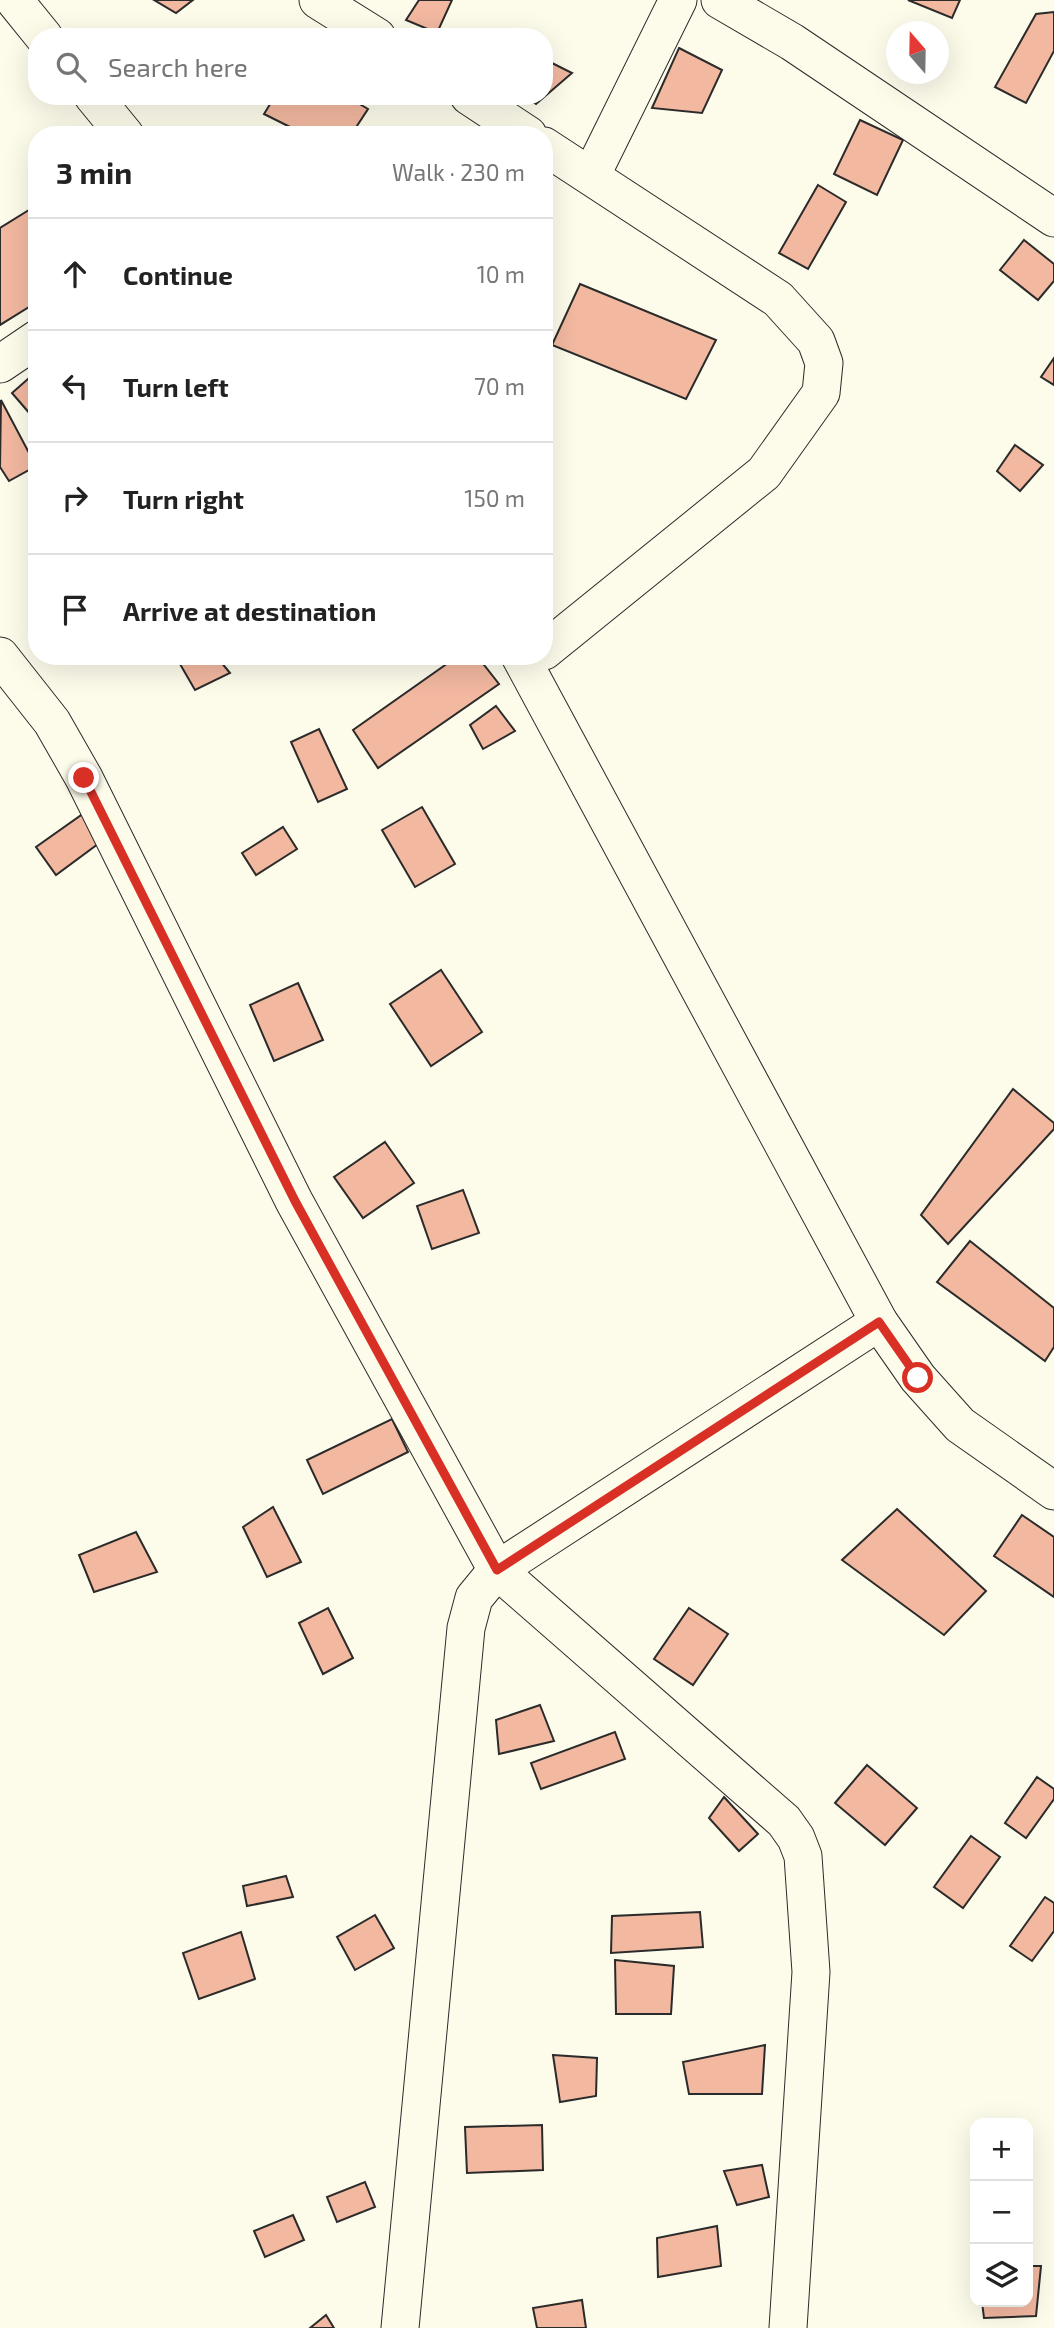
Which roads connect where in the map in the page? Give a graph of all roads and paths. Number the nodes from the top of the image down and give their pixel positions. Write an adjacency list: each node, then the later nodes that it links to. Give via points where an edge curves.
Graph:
1 (14, 0): 5 (street)
2 (318, 0): 6 (street)
3 (678, 0): 12 (street)
4 (720, 0): 13 (street, via 792,42)
5 (37, 28)
6 (363, 28)
7 (100, 105): 9 (street)
8 (483, 105): 10 (street)
9 (118, 126)
10 (514, 126)
11 (553, 152): 12 (street)
12 (591, 176): 16 (street, via 778,299 816,341 824,363 821,393 764,472)
13 (1054, 218)
14 (28, 345): 15 (street)
15 (0, 365)
16 (553, 640)
17 (0, 656): 21 (street, via 52,722 84,778 295,1201)
18 (536, 665): 19 (street)
19 (879, 1322): 20 (street, via 918,1378 960,1425); 21 (street)
20 (1054, 1491)
21 (497, 1570): 22 (street, via 474,1598 466,1628); 23 (street, via 784,1821 803,1856 811,1972)
22 (400, 2328)
23 (788, 2328)

